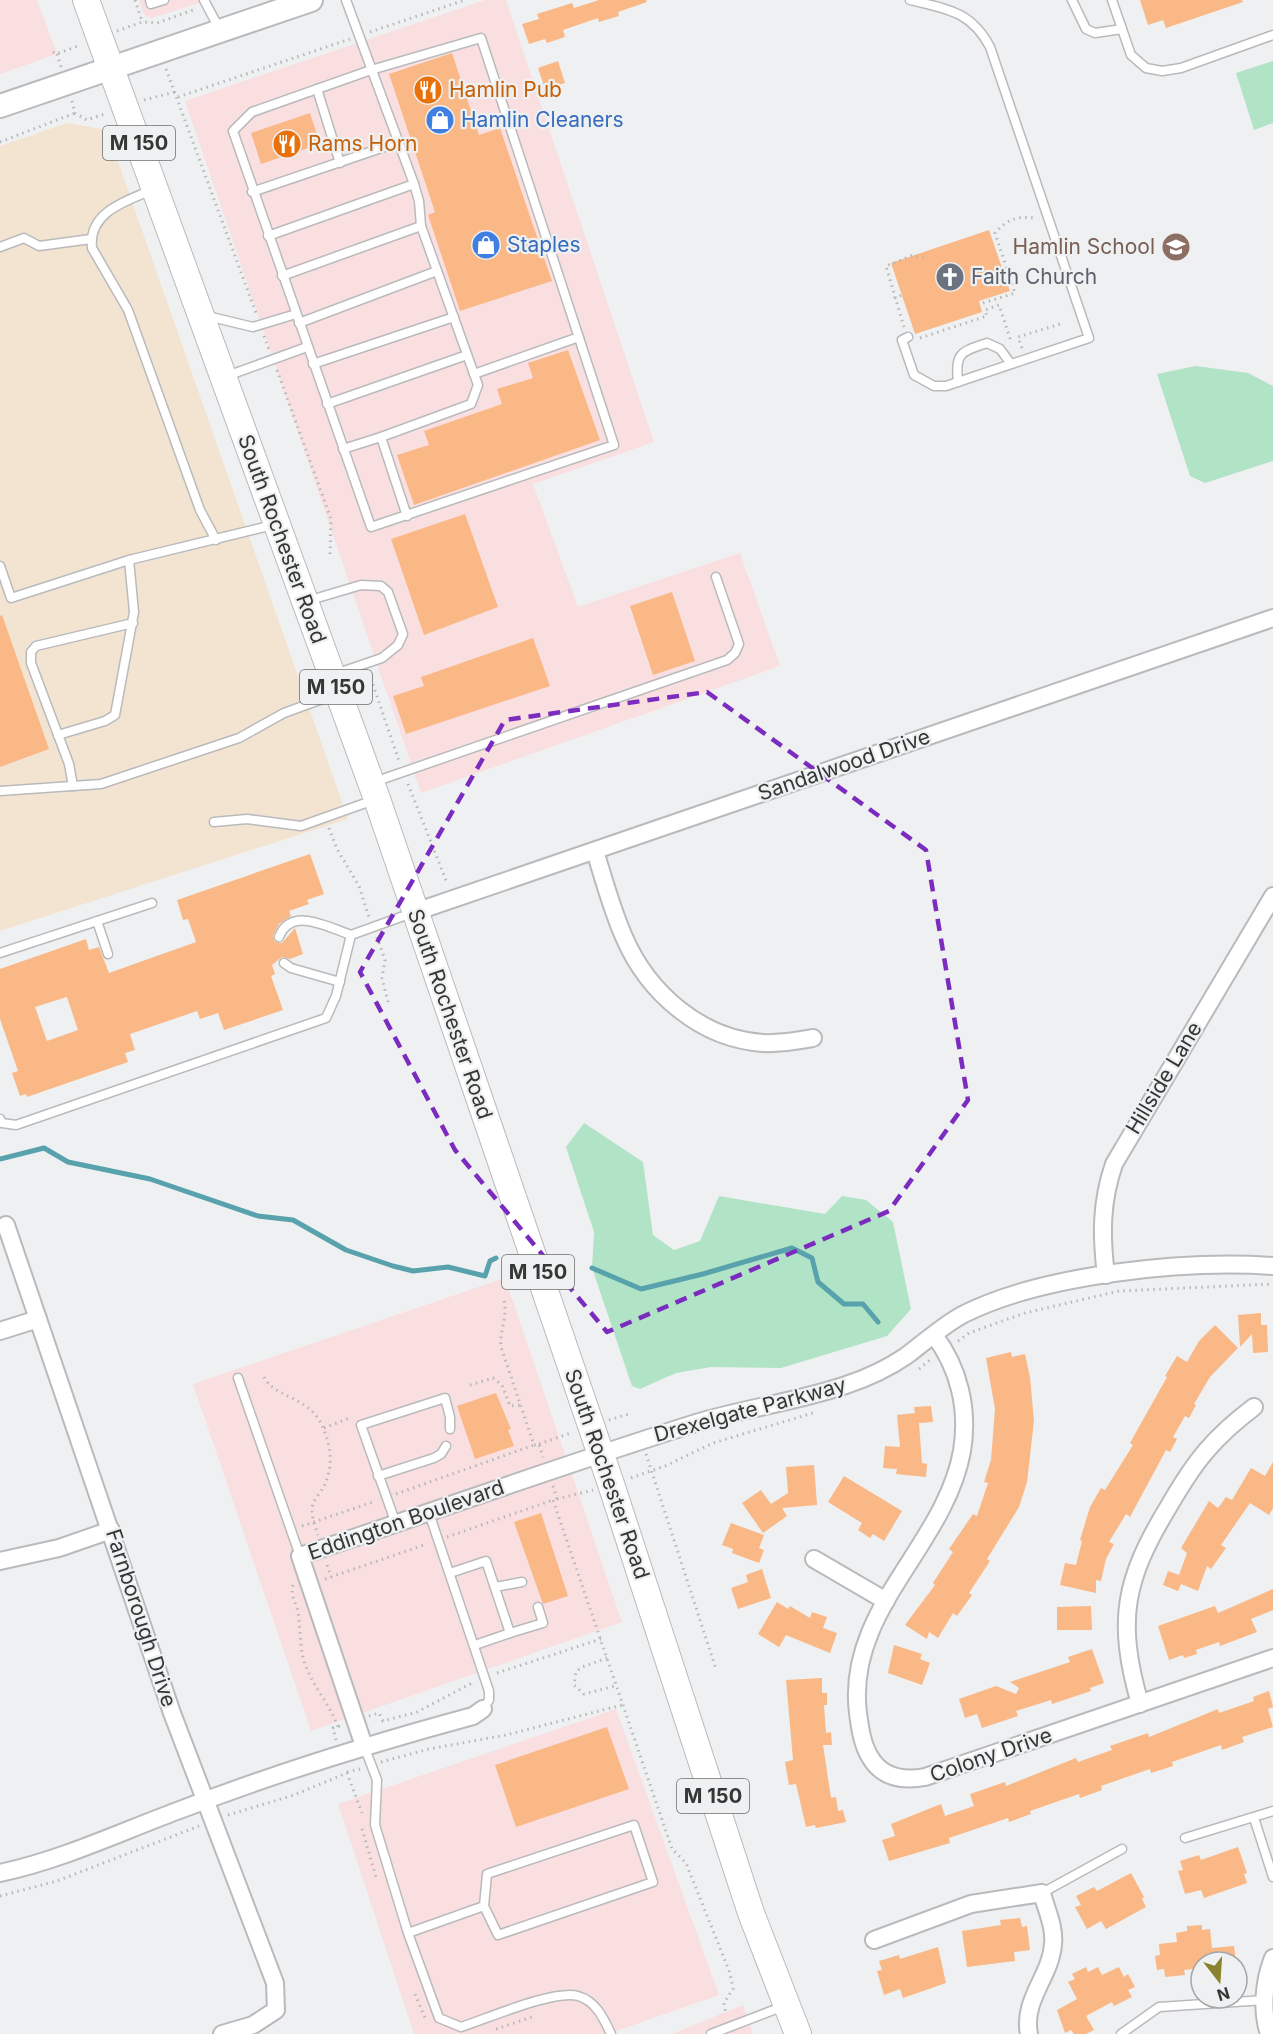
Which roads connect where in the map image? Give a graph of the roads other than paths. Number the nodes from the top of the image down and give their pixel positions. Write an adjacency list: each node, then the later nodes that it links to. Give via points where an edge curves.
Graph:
1 (150, 0): 2 (lane, via 151,4)
2 (164, 0)
3 (204, 0): 12 (lane)
4 (311, 0): 10 (street)
5 (346, 0): 15 (lane)
6 (910, 0): 37 (lane, via 957,12 982,31 1089,338)
7 (1072, 0): 11 (lane, via 1086,29 1095,33)
8 (1112, 0): 11 (lane)
9 (91, 4): 14 (main road, South Rochester Road / M 150)
10 (274, 6): 12 (street)
11 (1122, 29): 13 (lane, via 1131,56 1146,68 1162,71 1181,68)
12 (220, 31): 14 (street)
13 (1273, 35)
14 (111, 68): 17 (street); 21 (main road, South Rochester Road / M 150)
15 (371, 70): 16 (lane); 18 (lane); 32 (lane, via 481,38)
16 (316, 89): 19 (lane); 22 (lane, via 252,112 233,131)
17 (0, 106)
18 (399, 142): 19 (lane); 20 (lane)
19 (340, 163): 22 (lane)
20 (414, 184): 23 (lane); 24 (lane)
21 (156, 189): 25 (lane, via 109,208 95,226); 29 (main road, South Rochester Road / M 150)
22 (252, 192): 24 (lane)
23 (421, 226): 27 (lane); 28 (lane)
24 (268, 236): 28 (lane)
25 (91, 239): 26 (lane, via 39,246 24,238); 46 (lane, via 92,248 128,310 200,510)
26 (0, 247)
27 (437, 272): 30 (lane); 31 (lane)
28 (282, 276): 31 (lane)
29 (201, 314): 31 (lane, via 253,327); 39 (main road, South Rochester Road / M 150)
30 (454, 317): 35 (lane); 36 (lane)
31 (297, 319): 34 (lane)
32 (579, 337): 38 (lane); 44 (lane, via 614,445)
33 (908, 337): 40 (lane, via 902,340 914,375 934,386)
34 (307, 347): 36 (lane); 39 (lane)
35 (467, 355): 38 (lane); 41 (lane)
36 (313, 364): 41 (lane)
37 (1011, 364): 40 (lane); 40 (lane, via 1000,349 987,343 962,352 956,362)
38 (474, 374): 42 (lane, via 478,385 471,404)
39 (223, 377): 45 (main road, South Rochester Road / M 150)
40 (958, 382)
41 (327, 404): 43 (lane)
42 (381, 437): 43 (lane); 44 (lane)
43 (343, 449): 44 (lane, via 371,527)
44 (407, 516)
45 (277, 524): 46 (lane); 50 (main road, South Rochester Road / M 150)
46 (216, 540): 47 (lane)
47 (129, 560): 48 (lane, via 11,598); 52 (lane)
48 (0, 566)
49 (716, 577): 57 (lane, via 739,644 727,660)
50 (305, 602): 53 (main road, South Rochester Road / M 150); 53 (lane, via 361,585 381,586 388,592 403,634 399,645)
51 (1273, 618): 59 (street, Sandalwood Drive)
52 (133, 623): 54 (lane, via 115,715 105,722); 54 (lane, via 36,646 31,652 31,663)
53 (335, 684): 55 (lane, via 239,738 100,784); 57 (main road, South Rochester Road / M 150)
54 (58, 735): 55 (lane)
55 (73, 786): 56 (lane)
56 (0, 791)
57 (374, 791): 58 (lane, via 301,826 247,819); 62 (main road, South Rochester Road / M 150)
58 (214, 822)
59 (595, 851): 62 (street, Sandalwood Drive); 70 (street, via 625,939 646,976 670,1002 705,1026 741,1040 786,1043)
60 (1273, 896): 74 (street, Hillside Lane, via 1114,1164 1102,1218)
61 (152, 903): 63 (lane)
62 (415, 912): 64 (lane); 82 (main road, South Rochester Road / M 150)
63 (97, 921): 66 (lane); 67 (lane)
64 (351, 934): 65 (lane, via 304,919 291,922); 69 (lane)
65 (279, 937)
66 (0, 953)
67 (108, 954)
68 (284, 963): 69 (lane)
69 (340, 982): 71 (lane, via 326,1018 16,1125)
70 (813, 1038)
71 (0, 1122)
72 (6, 1225): 75 (street, Farnborough Drive)
73 (1273, 1266): 74 (street, Drexelgate Parkway, via 1195,1266)
74 (1106, 1275): 77 (street, Drexelgate Parkway, via 992,1303 965,1314)
75 (38, 1319): 76 (street); 86 (street, Farnborough Drive)
76 (0, 1331)
77 (934, 1335): 82 (street, Drexelgate Parkway, via 887,1368 844,1386 802,1400 720,1416); 93 (street, Colony Drive, via 952,1362 960,1387 962,1450 943,1509)
78 (238, 1378): 87 (lane)
79 (1254, 1407): 98 (street, via 1226,1428 1197,1461 1149,1538 1133,1573 1126,1645)
80 (450, 1429): 83 (lane, via 445,1398 361,1425)
81 (446, 1446): 83 (lane, via 434,1458)
82 (600, 1453): 84 (street, Eddington Boulevard); 114 (main road, South Rochester Road / M 150, via 751,1913)
83 (378, 1476): 85 (lane)
84 (429, 1513): 85 (street, Eddington Boulevard); 90 (lane)
85 (396, 1524): 87 (street, Eddington Boulevard)
86 (111, 1530): 89 (street, via 59,1548); 101 (street, Farnborough Drive)
87 (300, 1556): 100 (street, Eddington Boulevard)
88 (814, 1559): 93 (street)
89 (0, 1561)
90 (450, 1573): 92 (lane, via 486,1561); 96 (lane)
91 (522, 1582): 92 (lane)
92 (495, 1587): 95 (lane)
93 (885, 1601): 98 (street, Colony Drive, via 860,1656 857,1703 867,1753 894,1778 925,1778)
94 (538, 1607): 95 (lane, via 543,1623)
95 (510, 1633): 96 (lane)
96 (475, 1645): 99 (lane, via 489,1691)
97 (1273, 1658): 98 (street, Colony Drive)
98 (1140, 1704)
99 (483, 1708): 100 (street, via 473,1716)
100 (364, 1746): 101 (street); 110 (lane, via 377,1780 375,1825)
101 (204, 1801): 106 (street, via 48,1861); 116 (street, Farnborough Drive, via 275,1983 276,2010 253,2025)
102 (1273, 1811): 103 (lane)
103 (1254, 1818): 104 (lane); 107 (lane)
104 (1185, 1838)
105 (1122, 1849): 108 (lane)
106 (0, 1873)
107 (1273, 1877)
108 (1042, 1893): 111 (street, via 971,1904); 119 (street, via 1054,1942 1047,1969 1030,2004)
109 (484, 1906): 109 (lane, via 498,1935 653,1882 634,1825 487,1874); 110 (lane)
110 (408, 1933): 117 (lane, via 439,2018 461,2028 558,1995 579,1996 600,2011)
111 (874, 1940)
112 (1273, 1958): 113 (street)
113 (1265, 2000): 120 (lane, via 1159,2007); 121 (street)
114 (788, 2004): 115 (main road, South Rochester Road / M 150); 118 (lane)
115 (794, 2033)
116 (222, 2034)
117 (610, 2034)
118 (711, 2034)
119 (1029, 2034)
120 (1121, 2034)
121 (1269, 2034)

